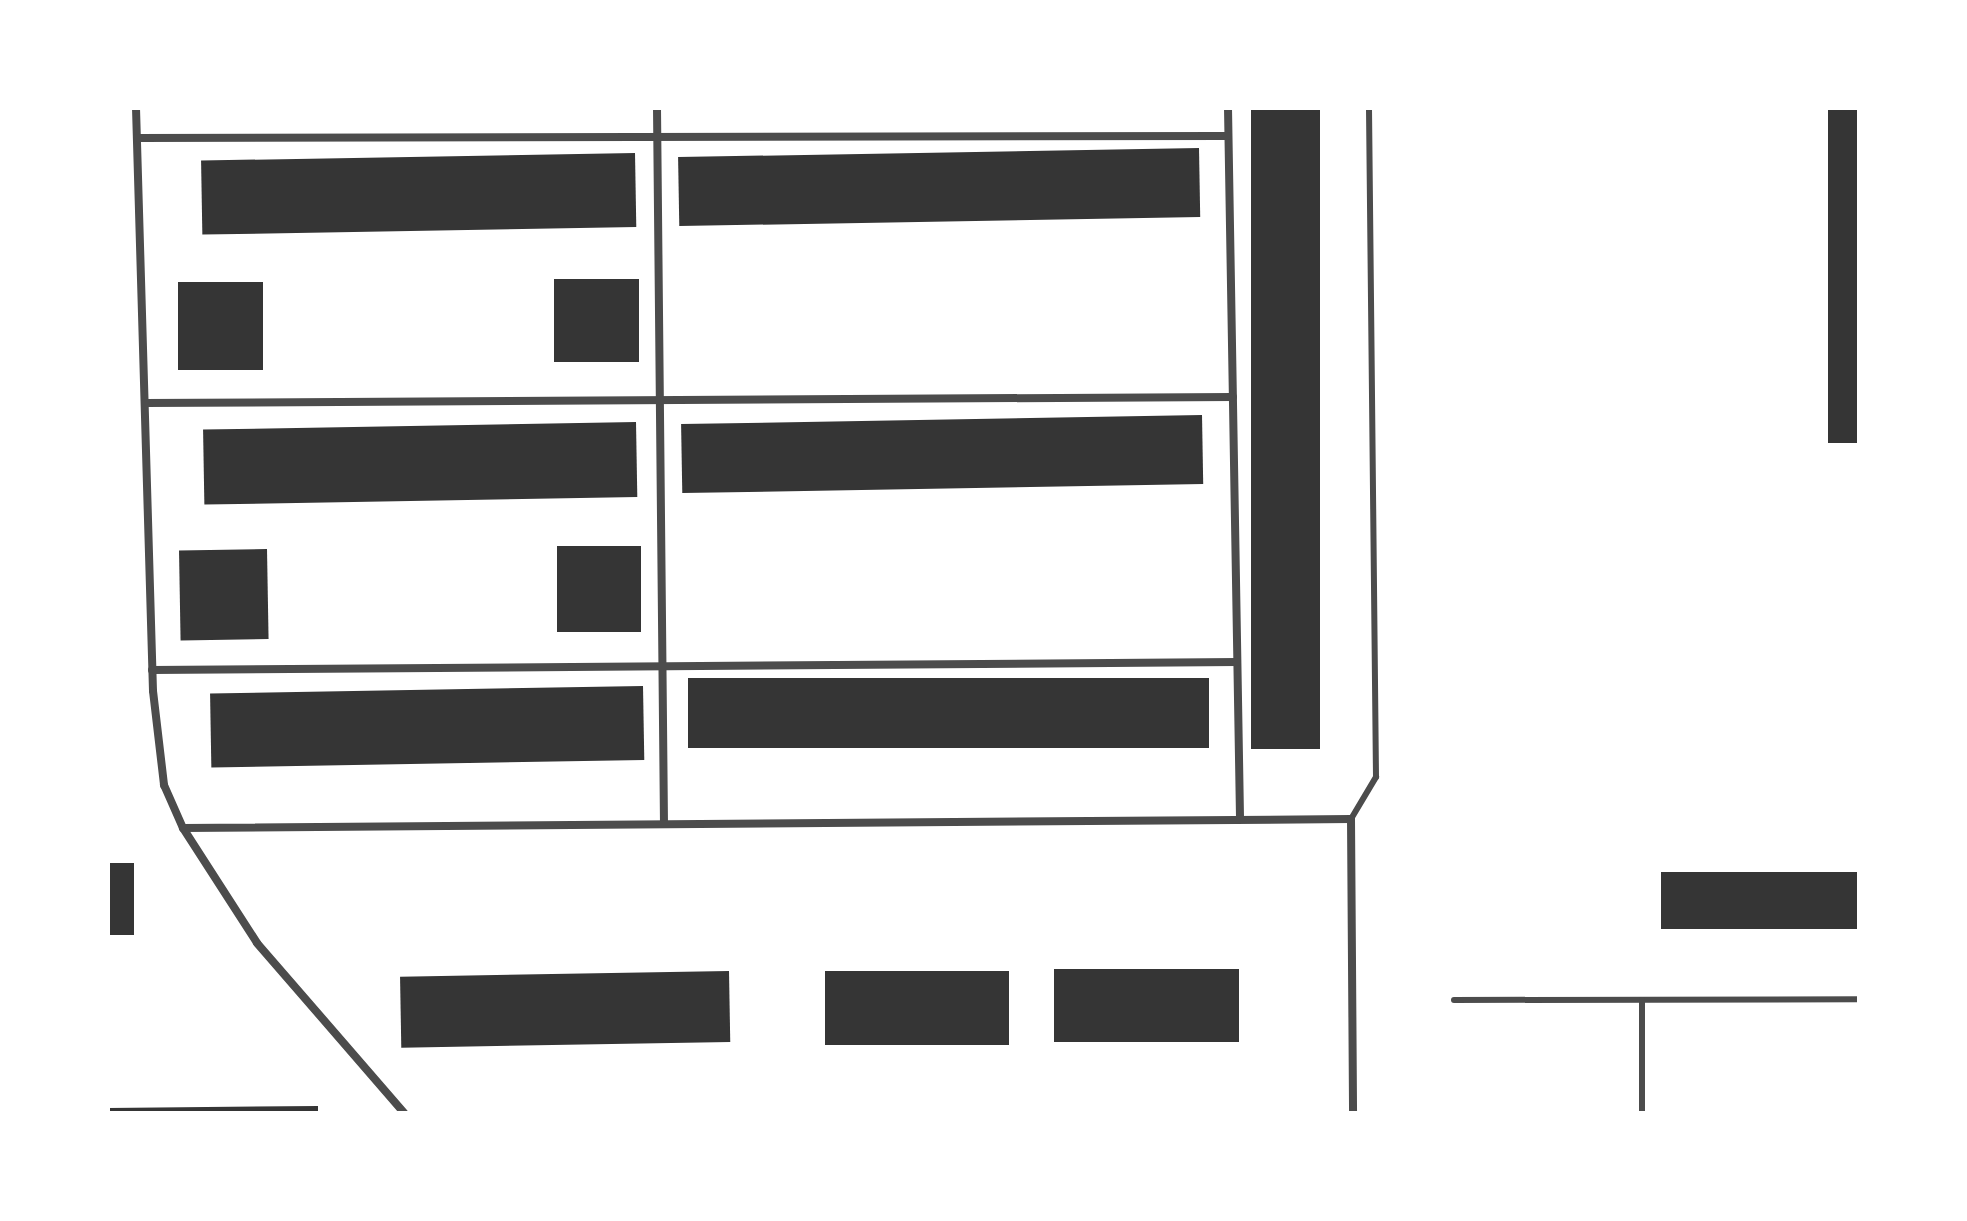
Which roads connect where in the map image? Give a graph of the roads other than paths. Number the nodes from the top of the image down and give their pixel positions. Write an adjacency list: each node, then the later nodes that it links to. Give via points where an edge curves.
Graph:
1 (136, 108): 7 (street)
2 (657, 108): 6 (street)
3 (1228, 108): 5 (street)
4 (1369, 108): 15 (lane, via 1376,777)
5 (1228, 136): 6 (street); 8 (street)
6 (658, 137): 7 (street); 9 (street)
7 (137, 138): 10 (street)
8 (1233, 397): 9 (street); 11 (street)
9 (660, 401): 10 (street); 12 (street)
10 (145, 403): 13 (street)
11 (1237, 662): 12 (street); 14 (street)
12 (663, 666): 13 (street); 16 (street)
13 (152, 670): 17 (street, via 164,785)
14 (1240, 819): 15 (street); 16 (street)
15 (1351, 819): 22 (street)
16 (664, 824): 17 (street)
17 (183, 828): 21 (street, via 257,943)
18 (1859, 999): 20 (lane)
19 (1454, 1000): 20 (lane)
20 (1642, 1000): 23 (lane)
21 (404, 1113)
22 (1353, 1113)
23 (1642, 1113)

